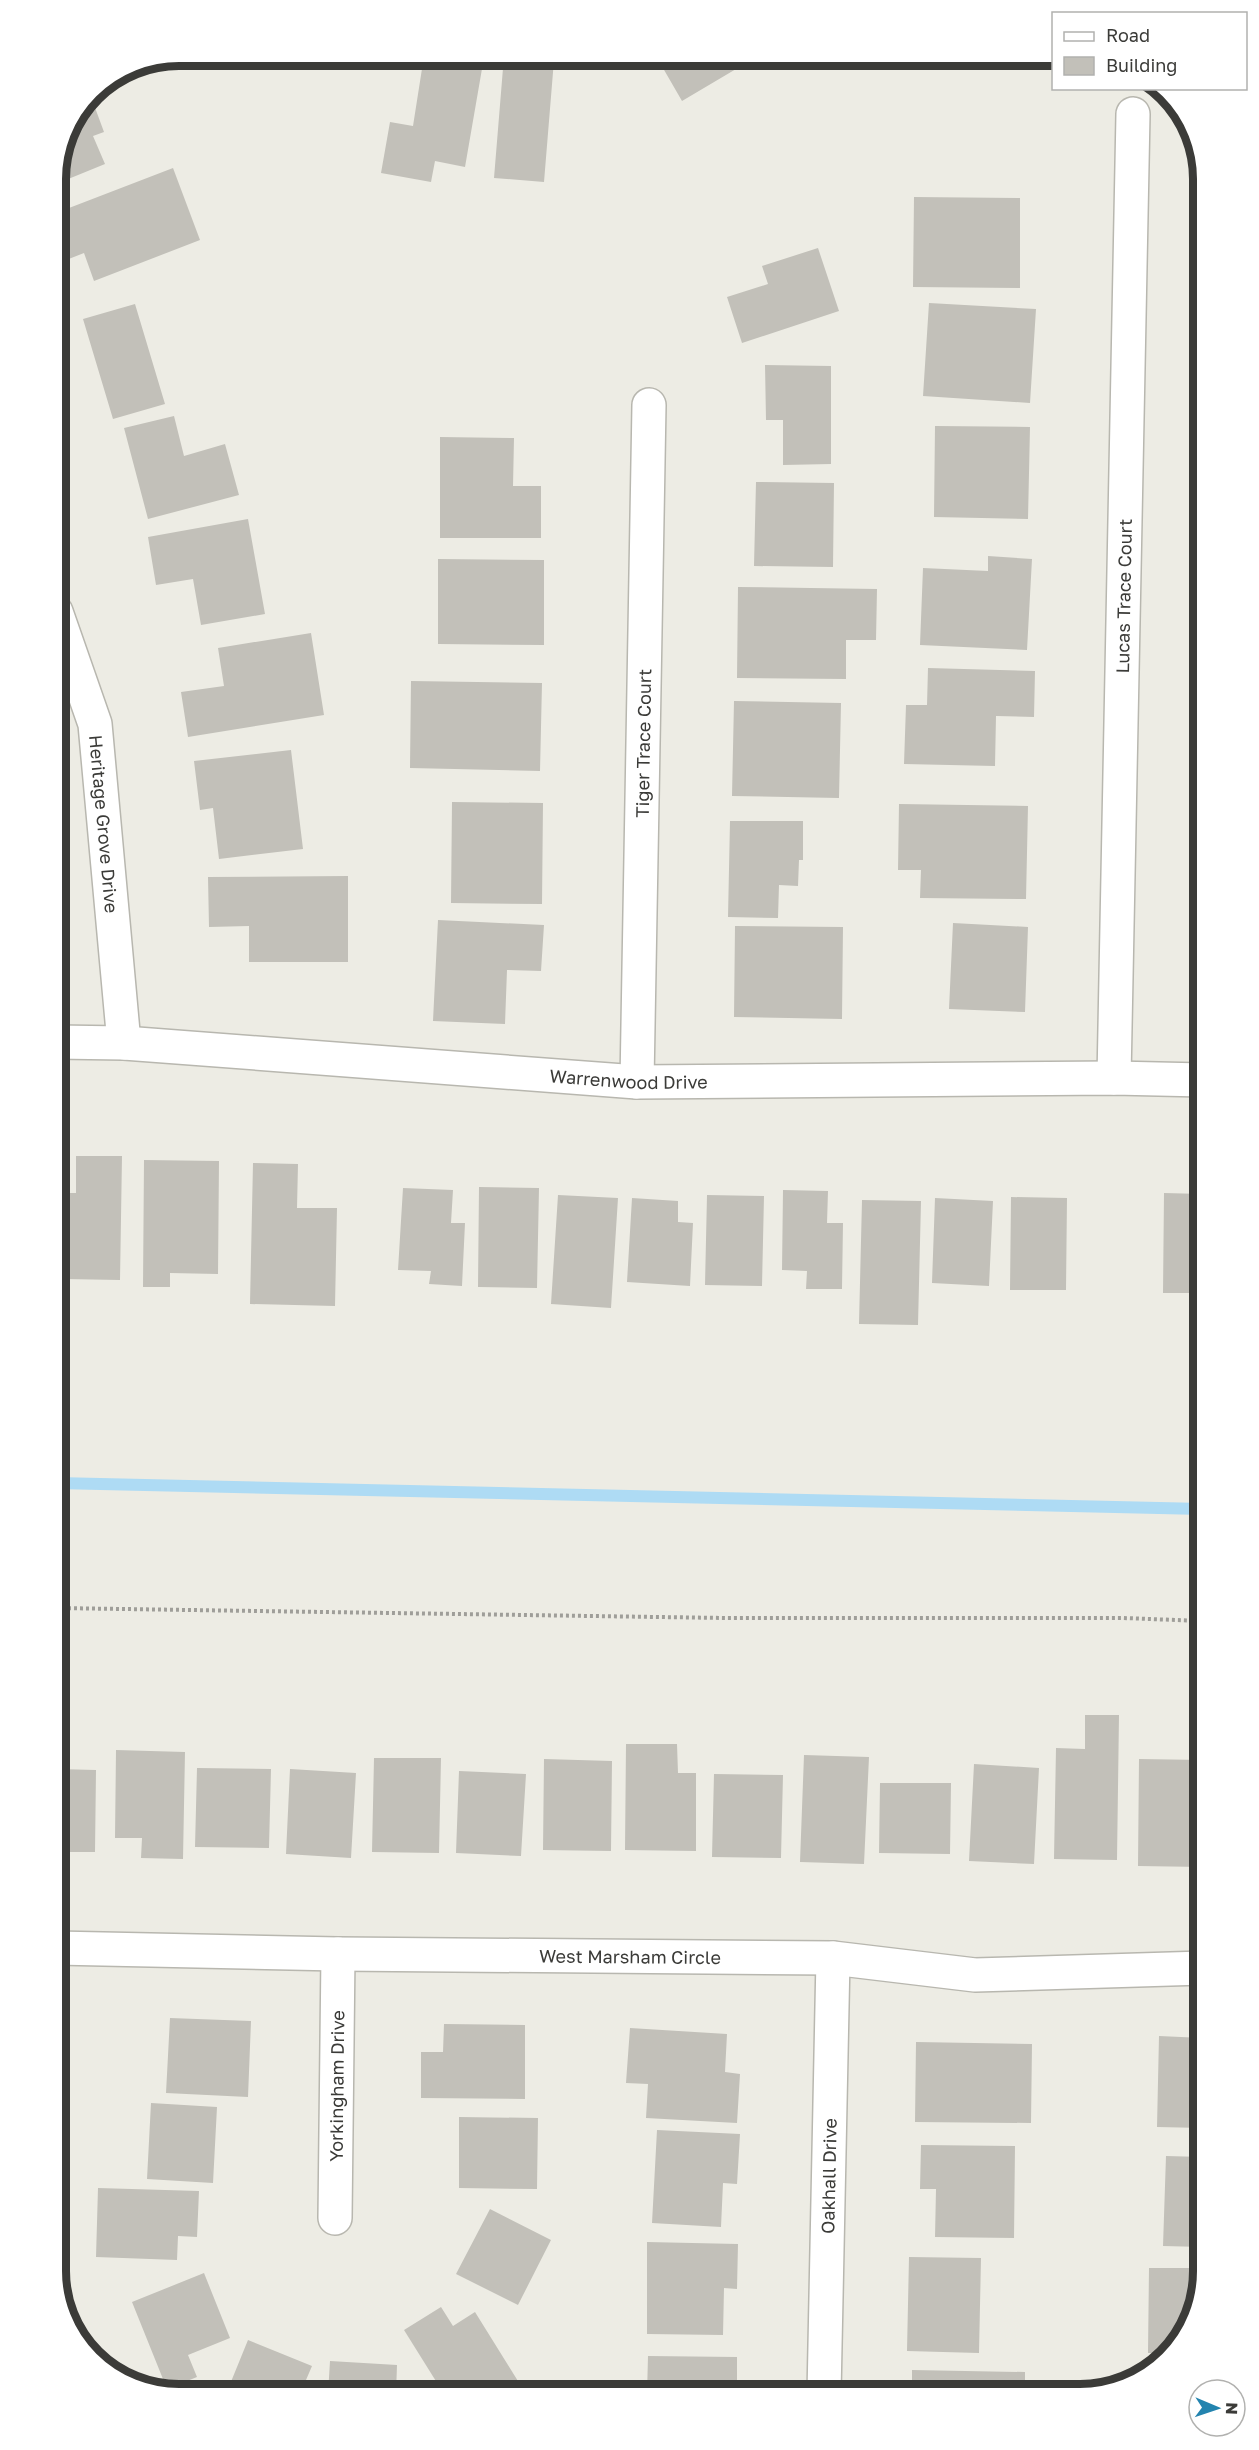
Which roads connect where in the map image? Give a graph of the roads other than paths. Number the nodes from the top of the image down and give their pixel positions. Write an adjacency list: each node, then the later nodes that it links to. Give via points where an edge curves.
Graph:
1 (1133, 114): 6 (street, Lucas Trace Court)
2 (650, 405): 8 (street, Tiger Trace Court)
3 (66, 641): 5 (street, Heritage Grove Drive, via 95,724)
4 (66, 1042): 5 (street, Warrenwood Drive)
5 (124, 1043): 8 (street, Warrenwood Drive)
6 (1114, 1078): 7 (street, Warrenwood Drive); 8 (street, Warrenwood Drive)
7 (1193, 1080)
8 (637, 1082)
9 (66, 1948): 10 (street, West Marsham Circle)
10 (338, 1954): 11 (street, West Marsham Circle); 13 (street, Yorkingham Drive)
11 (833, 1958): 12 (street, West Marsham Circle, via 975,1975); 14 (street, Oakhall Drive)
12 (1193, 1968)
13 (335, 2218)
14 (824, 2384)

